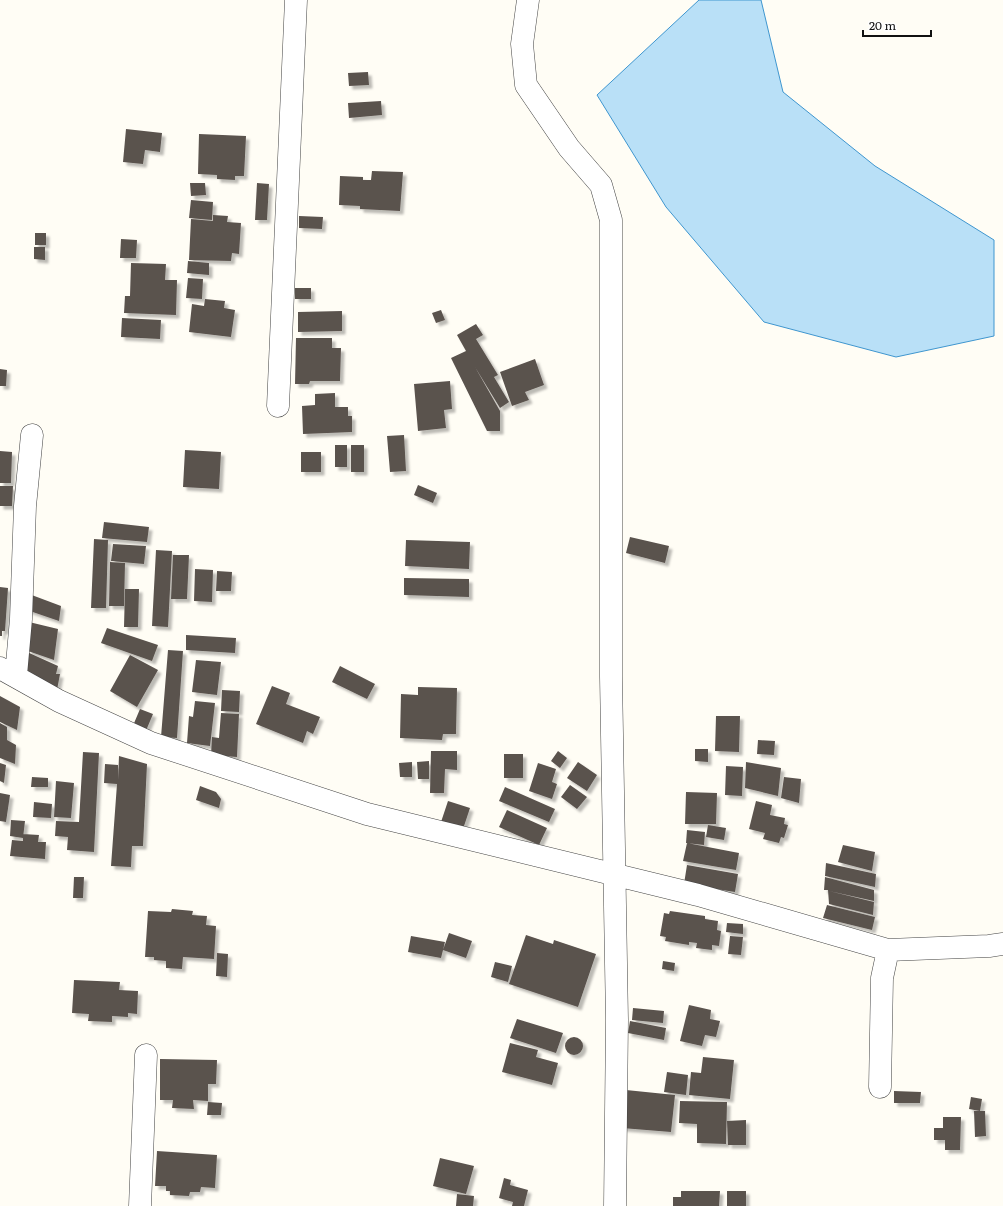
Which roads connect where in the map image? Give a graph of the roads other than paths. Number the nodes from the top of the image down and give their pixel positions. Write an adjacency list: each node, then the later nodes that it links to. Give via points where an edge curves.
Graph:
1 (296, 0): 3 (street)
2 (528, 0): 6 (street, via 522,44 526,85 549,122 601,185 611,220 611,677)
3 (278, 406)
4 (32, 435): 5 (street, via 25,506 21,619)
5 (8, 671): 6 (street, via 59,701 137,737 202,761 367,814)
6 (614, 875): 8 (street, via 698,894); 12 (street, via 617,1020)
7 (1003, 944): 8 (street)
8 (888, 950): 10 (street, via 882,978)
9 (146, 1055): 11 (street)
10 (880, 1087)
11 (140, 1206)
12 (615, 1206)

